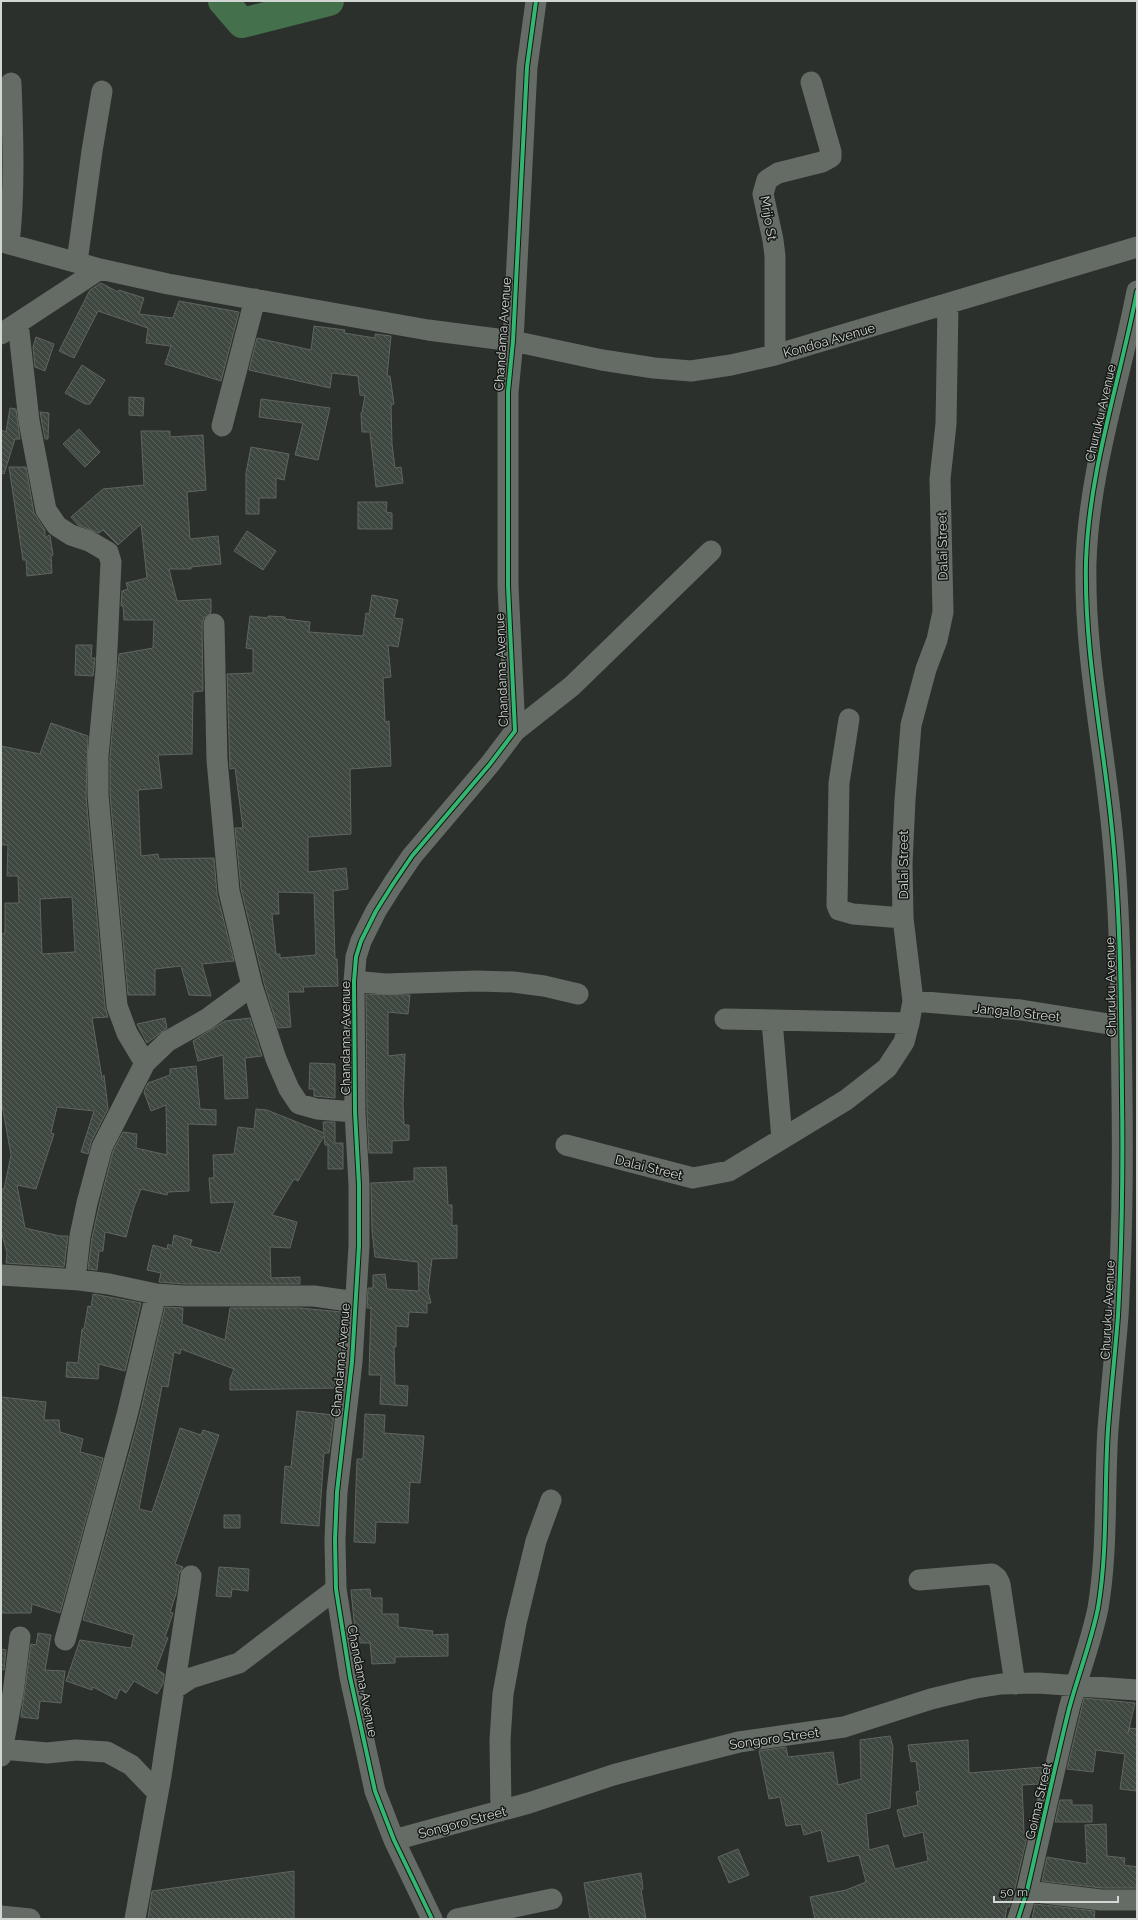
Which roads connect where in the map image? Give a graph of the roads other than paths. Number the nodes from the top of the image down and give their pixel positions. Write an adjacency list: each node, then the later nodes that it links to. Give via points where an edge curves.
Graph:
1 (536, 1): 13 (street, Chandama Avenue, via 527,67)
2 (811, 82): 14 (street, Mrijo St, via 831,157 822,162 770,176 764,186 763,194 773,240)
3 (11, 84): 5 (street, via 13,208)
4 (102, 91): 7 (street)
5 (5, 243): 7 (street, Kondoa Avenue)
6 (1137, 247): 11 (street, Kondoa Avenue)
7 (78, 262): 8 (street, Kondoa Avenue)
8 (100, 269): 10 (street, Kondoa Avenue); 12 (street)
9 (1137, 291): 15 (street, Churuku Avenue)
10 (255, 299): 13 (street, Kondoa Avenue, via 428,330); 16 (street)
11 (948, 304): 14 (street, Kondoa Avenue); 21 (street, Dalai Street, via 946,424 940,479 942,612 937,640 926,669 912,725 902,864)
12 (10, 329): 30 (street, via 46,510 57,526 108,552 111,562 106,670 98,756 98,795 117,1006 127,1033)
13 (513, 341): 14 (street, Kondoa Avenue, via 602,360 691,371); 20 (street, Chandama Avenue, via 508,392 507,516)
14 (775, 355)
15 (1129, 370): 29 (street, Churuku Avenue, via 1095,477 1086,564 1090,668 1106,775 1118,893)
16 (222, 426)
17 (711, 551): 20 (street, via 572,686)
18 (214, 624): 23 (street, via 217,760 228,883)
19 (849, 719): 21 (street, via 838,783 839,910 853,914)
20 (515, 731): 22 (street, Chandama Avenue, via 412,856 376,910 356,957)
21 (904, 918): 25 (street, Dalai Street)
22 (354, 981): 24 (street, via 386,984 513,982); 31 (street, Chandama Avenue)
23 (252, 986): 30 (street, via 207,1019 168,1041); 31 (street, via 276,1059 289,1089 300,1104 317,1109)
24 (578, 994)
25 (913, 1001): 28 (street, Dalai Street); 29 (street, Jangalo Street, via 1021,1010)
26 (725, 1019): 27 (street)
27 (772, 1021): 28 (street); 32 (street)
28 (910, 1023): 32 (street, Dalai Street, via 904,1042 886,1068 846,1100)
29 (1121, 1026): 45 (street, Churuku Avenue, via 1120,1259 1108,1432 1105,1533 1099,1604)
30 (145, 1063): 35 (street, via 102,1147 86,1210)
31 (355, 1112): 37 (street, Chandama Avenue, via 359,1193)
32 (782, 1140): 33 (street, Dalai Street, via 729,1171 693,1178)
33 (566, 1145)
34 (1, 1275): 35 (street)
35 (75, 1280): 36 (street)
36 (156, 1294): 37 (street, via 215,1297 314,1296); 43 (street, via 127,1415)
37 (356, 1302): 41 (street, Chandama Avenue, via 337,1492 334,1540)
38 (550, 1500): 50 (street, via 536,1541 516,1623 503,1694 500,1740)
39 (191, 1576): 46 (street)
40 (919, 1580): 44 (street, via 992,1574 997,1578)
41 (336, 1589): 46 (street, via 239,1663 190,1678); 51 (street, Chandama Avenue, via 350,1677 375,1791)
42 (20, 1638): 48 (street)
43 (65, 1640)
44 (1015, 1684): 45 (street, Songoro Street, via 1038,1683); 50 (street, Songoro Street, via 954,1693 844,1727 739,1742 640,1767)
45 (1076, 1687): 47 (street, Songoro Street); 52 (street, Goima Street)
46 (174, 1689): 49 (street)
47 (1137, 1690)
48 (2, 1753): 49 (street, via 76,1750 107,1752 132,1765)
49 (158, 1793): 57 (street)
50 (501, 1811): 51 (street, Songoro Street)
51 (394, 1840): 58 (street, Chandama Avenue)
52 (1027, 1892): 54 (street, via 1101,1900); 60 (street, Goima Street)
53 (552, 1899): 59 (street)
54 (1137, 1900)
55 (1, 1916): 56 (street)
56 (30, 1919)
57 (135, 1919)
58 (432, 1919)
59 (457, 1919)
60 (1018, 1919)

